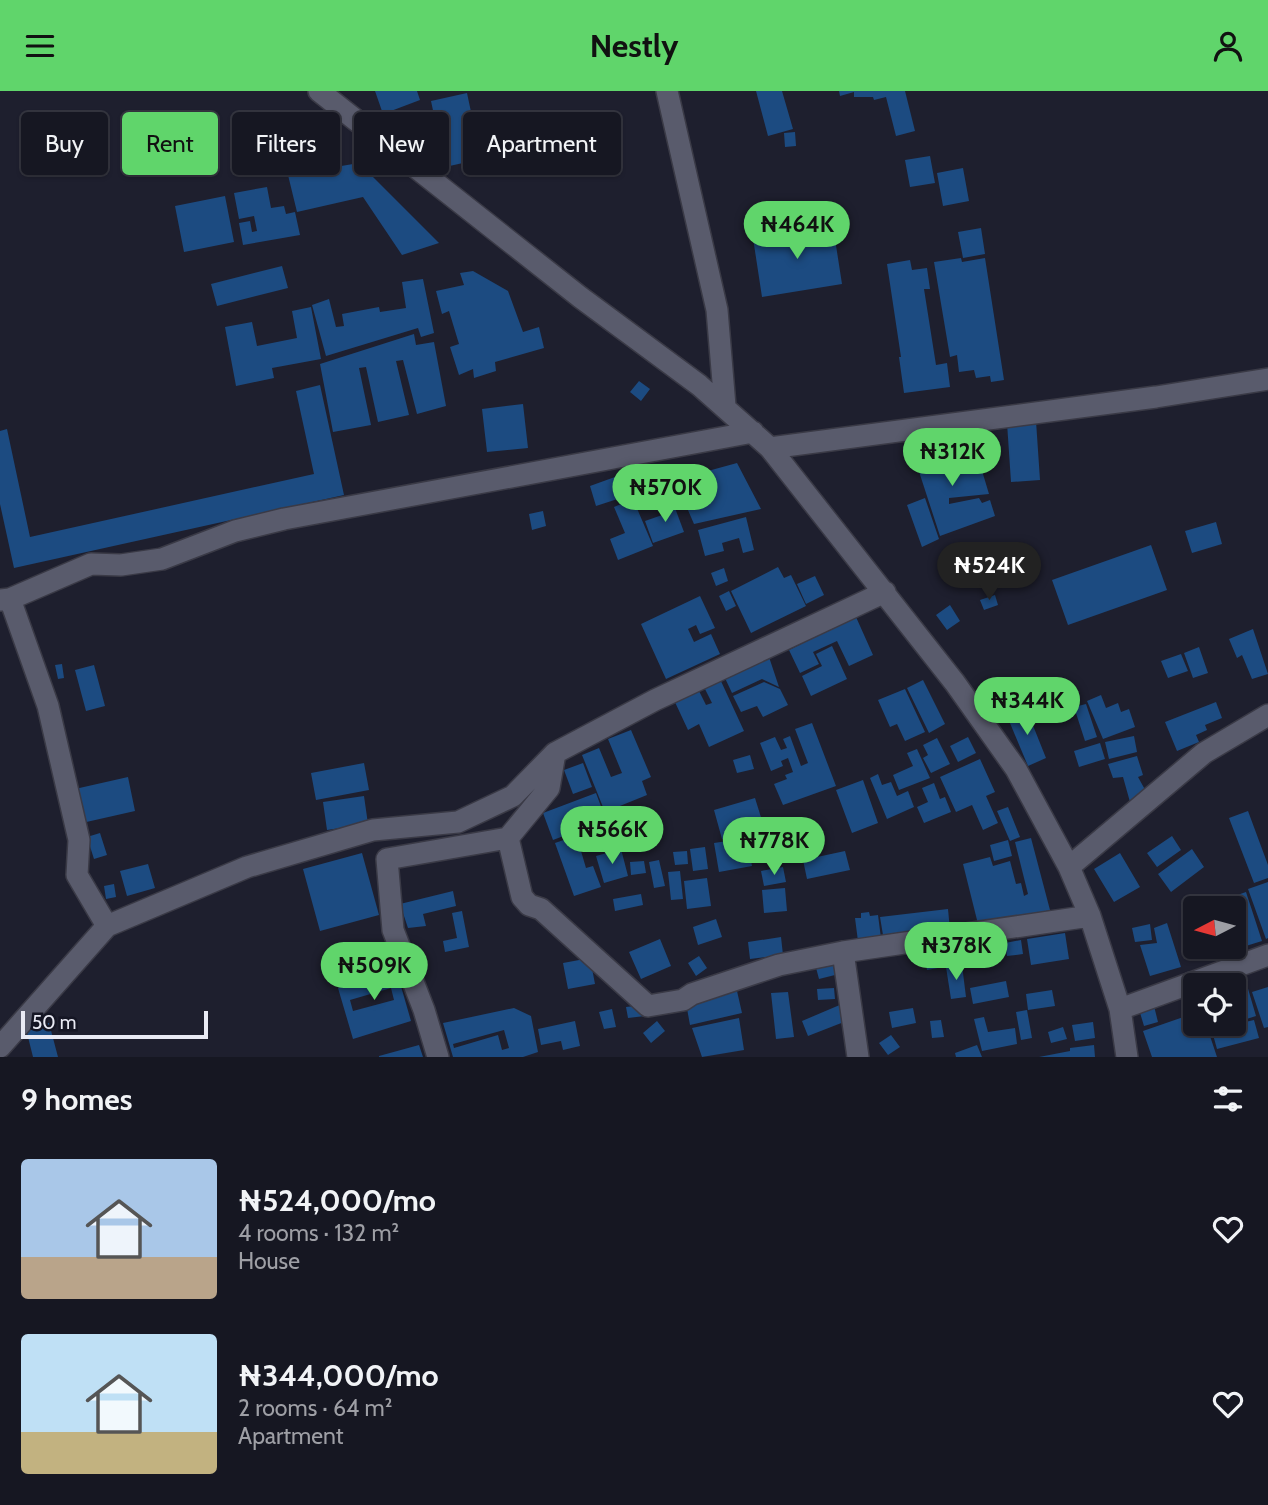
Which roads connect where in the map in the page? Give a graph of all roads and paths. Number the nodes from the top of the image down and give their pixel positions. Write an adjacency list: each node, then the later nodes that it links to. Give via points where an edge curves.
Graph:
1 (319, 91): 4 (street)
2 (667, 91): 4 (street, via 717,310)
3 (1268, 379): 6 (street)
4 (725, 406): 5 (street)
5 (753, 432): 6 (street); 8 (street, via 284,519 235,531 162,559 91,564)
6 (770, 448): 7 (street)
7 (885, 592): 10 (street, via 655,700); 12 (street, via 1016,769)
8 (5, 600): 14 (street, via 48,706 79,840 77,875)
9 (1268, 715): 12 (street, via 1204,753)
10 (555, 753): 11 (street, via 549,788); 14 (street, via 513,796 458,822 373,830 247,867)
11 (508, 838): 15 (street, via 522,897 648,1006 683,1000 779,965); 19 (street, via 387,859 393,930)
12 (1069, 867): 13 (street)
13 (1090, 916): 15 (street); 17 (street)
14 (107, 926): 18 (street)
15 (843, 952): 20 (street)
16 (1268, 955): 17 (street)
17 (1120, 1009): 21 (street)
18 (0, 1047)
19 (438, 1057)
20 (858, 1057)
21 (1127, 1057)

